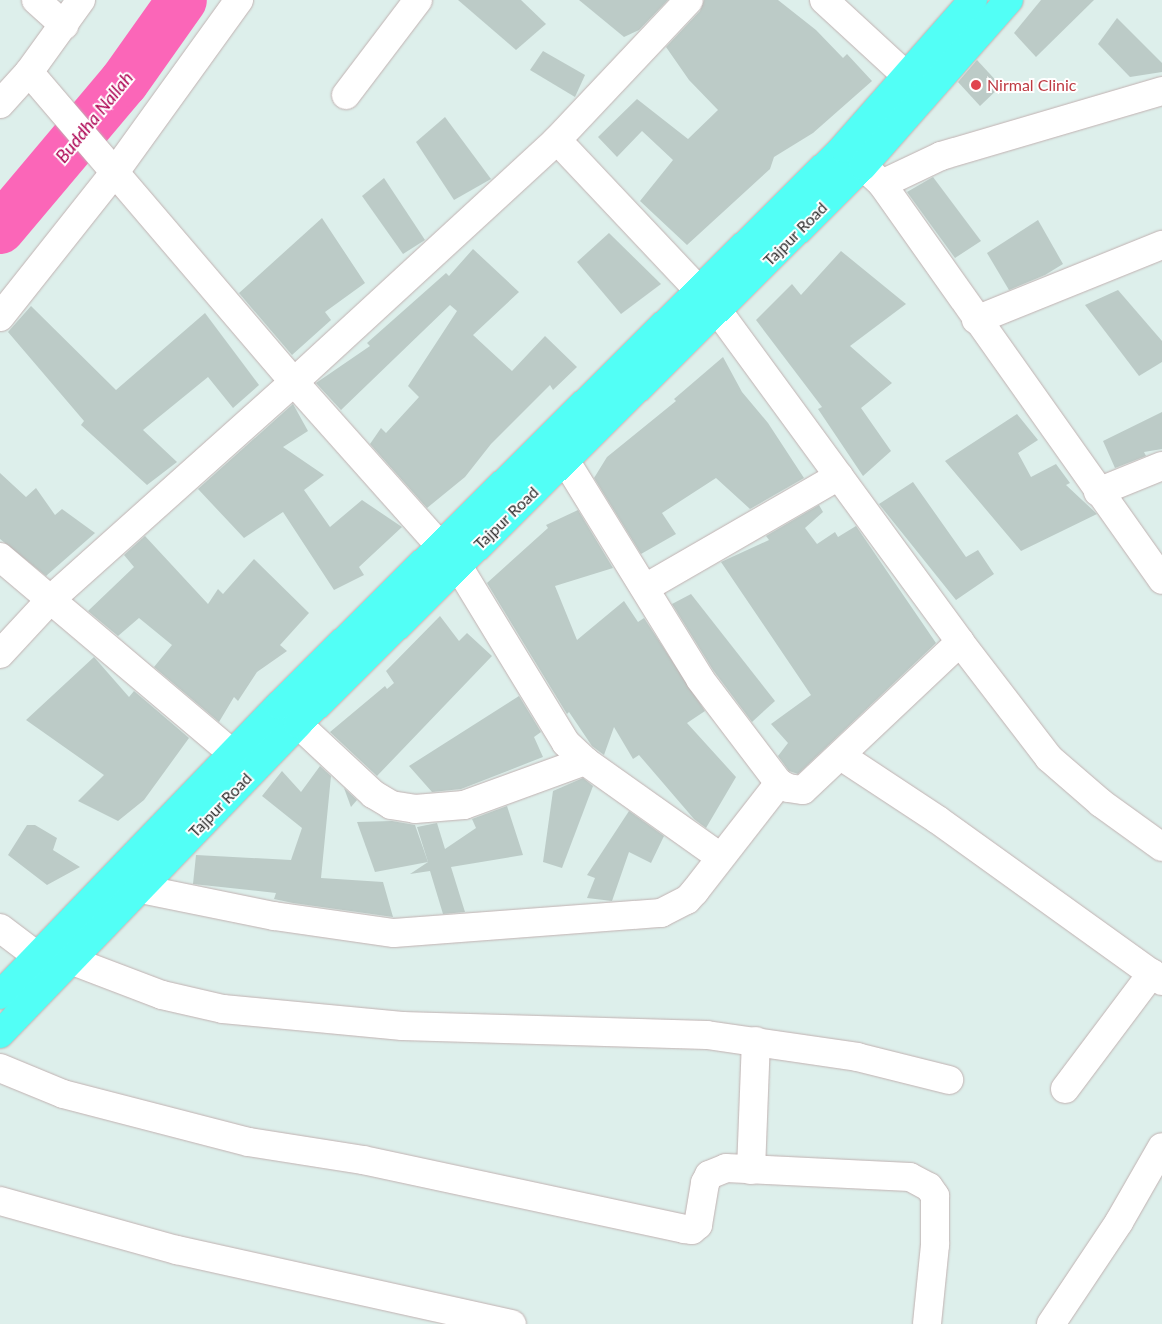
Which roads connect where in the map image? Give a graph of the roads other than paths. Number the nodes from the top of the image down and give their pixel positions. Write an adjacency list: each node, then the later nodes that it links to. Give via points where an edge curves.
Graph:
1 (36, 0): 9 (street)
2 (81, 0): 9 (street)
3 (239, 0): 17 (street)
4 (418, 0): 14 (street)
5 (689, 0): 16 (street)
6 (824, 0): 10 (street)
7 (972, 0): 10 (main road, Tajpur Road)
8 (1008, 0): 13 (main road, Tajpur Road)
9 (64, 25): 11 (street)
10 (906, 76): 13 (street); 20 (main road, Tajpur Road, via 843,148)
11 (36, 80): 15 (street); 17 (street)
12 (1162, 91): 18 (street)
13 (926, 94): 18 (main road, Tajpur Road)
14 (346, 95)
15 (0, 104)
16 (557, 140): 20 (street); 24 (street)
17 (110, 165): 22 (street); 24 (street)
18 (873, 175): 21 (main road, Tajpur Road); 23 (street)
19 (1162, 245): 23 (street)
20 (699, 291): 21 (street); 29 (main road, Tajpur Road)
21 (718, 311): 25 (main road, Tajpur Road); 27 (street)
22 (0, 317)
23 (976, 320): 28 (street)
24 (294, 382): 29 (street); 34 (street)
25 (565, 460): 31 (main road, Tajpur Road); 33 (street)
26 (1162, 466): 28 (street)
27 (839, 476): 33 (street); 35 (street)
28 (1098, 492): 32 (street)
29 (440, 546): 31 (street); 38 (main road, Tajpur Road)
30 (0, 557): 34 (street)
31 (458, 566): 37 (main road, Tajpur Road); 40 (street, via 553,727)
32 (1162, 580)
33 (645, 588): 41 (street, via 700,679)
34 (50, 600): 36 (street); 38 (street)
35 (960, 642): 39 (street); 42 (street, via 1061,770)
36 (0, 654)
37 (298, 724): 40 (street, via 373,794 391,805 415,809 464,805); 44 (main road, Tajpur Road)
38 (233, 754): 46 (main road, Tajpur Road)
39 (841, 756): 41 (street, via 800,792); 48 (street, via 938,820)
40 (585, 762): 43 (street)
41 (779, 783): 43 (street)
42 (1162, 847)
43 (720, 857): 44 (street, via 687,900 661,913 394,933 274,916)
44 (141, 889): 47 (main road, Tajpur Road)
45 (0, 928): 46 (street)
46 (37, 956): 49 (main road, Tajpur Road)
47 (70, 960): 50 (main road, Tajpur Road); 51 (street, via 162,994 222,1009 294,1018 509,1030 662,1031)
48 (1157, 977): 54 (street)
49 (0, 995)
50 (0, 1034)
51 (756, 1041): 53 (street, via 857,1057); 56 (street)
52 (0, 1068): 56 (street, via 63,1094 249,1142 363,1160 684,1229 692,1230 698,1225 709,1175 726,1168)
53 (949, 1080)
54 (1065, 1089)
55 (1162, 1147): 60 (street, via 1119,1222)
56 (751, 1170): 59 (street, via 910,1177 929,1187 936,1207)
57 (0, 1201): 58 (street, via 177,1250)
58 (512, 1324)
59 (927, 1324)
60 (1051, 1324)

